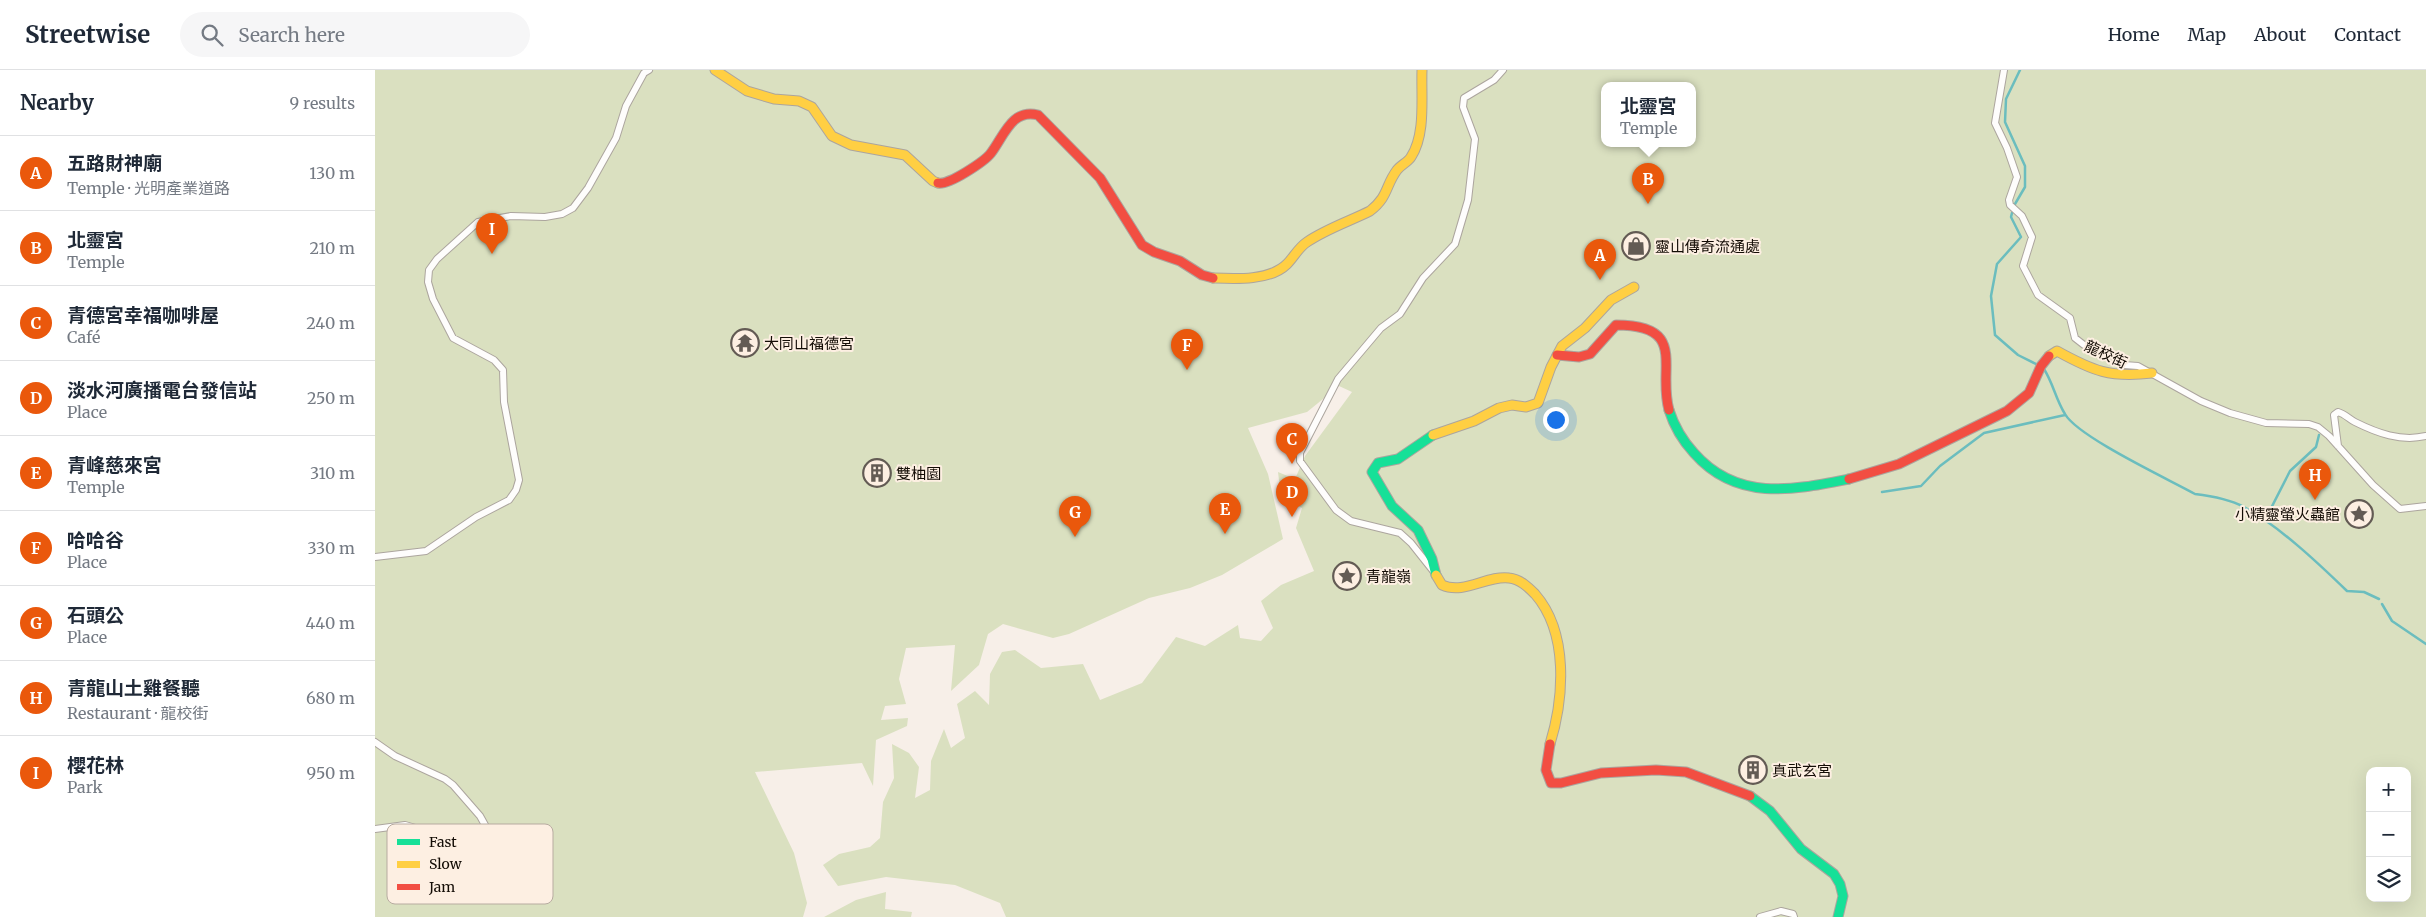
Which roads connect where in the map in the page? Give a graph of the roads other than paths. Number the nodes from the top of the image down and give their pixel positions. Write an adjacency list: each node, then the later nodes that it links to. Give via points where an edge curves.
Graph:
1 (649, 70): 12 (street, via 644,73 626,106 616,138 573,208 545,217 511,216 477,222 429,270 427,282 433,299 453,338 494,360 503,370 503,402 519,480 509,500 476,517 426,551)
2 (715, 70): 3 (street, via 753,93 774,100 799,101 812,107 833,136 851,145 905,156 933,181 942,184 990,155 1011,122 1030,114 1038,115 1100,178 1142,244 1153,252 1214,278 1275,273 1308,241 1379,204 1397,170 1410,159 1415,148 1420,128)
3 (1422, 70)
4 (1503, 70): 13 (street, via 1494,80 1464,98 1463,107 1475,139 1468,200 1455,244 1423,278 1400,314 1381,328 1338,379 1300,461 1336,510 1351,521 1400,534)
5 (2004, 70): 8 (street, 龍校街, via 1995,123 2017,177 2010,205 2022,216 2032,237 2023,266 2038,295 2070,318 2075,338 2084,345 2110,354 2124,365 2138,366)
6 (1634, 287): 7 (street, via 1611,300)
7 (1557, 354): 8 (street, via 1591,355 1603,336 1616,325 1641,326 1655,334 1667,355 1666,395 1669,407 1674,423 1688,446 1719,476 1735,484 1778,490 1882,471 1983,422 2024,399 2033,388 2043,362 2049,354 2057,351 2089,368 2127,376); 13 (street, via 1534,406 1499,408 1429,436 1399,459 1374,468 1372,472 1393,506 1413,524 1425,542)
8 (2152, 373): 10 (street, 龍校街, via 2201,401 2231,413 2266,423 2318,427)
9 (2426, 436): 10 (street, via 2413,439 2396,437 2338,412 2334,420)
10 (2339, 447): 11 (street, 龍校街, via 2373,486 2401,509)
11 (2426, 506)
12 (375, 557)
13 (1435, 572): 18 (street, via 1447,588 1509,578 1521,582 1541,601 1552,621 1558,656 1556,724 1546,773 1551,783 1601,773 1656,770 1686,772 1748,794 1770,812 1801,849 1834,874 1843,896)
14 (375, 742): 15 (street, via 395,756 445,779)
15 (486, 824)
16 (1760, 917): 17 (street, via 1781,912)
17 (1794, 917)
18 (1838, 917)

